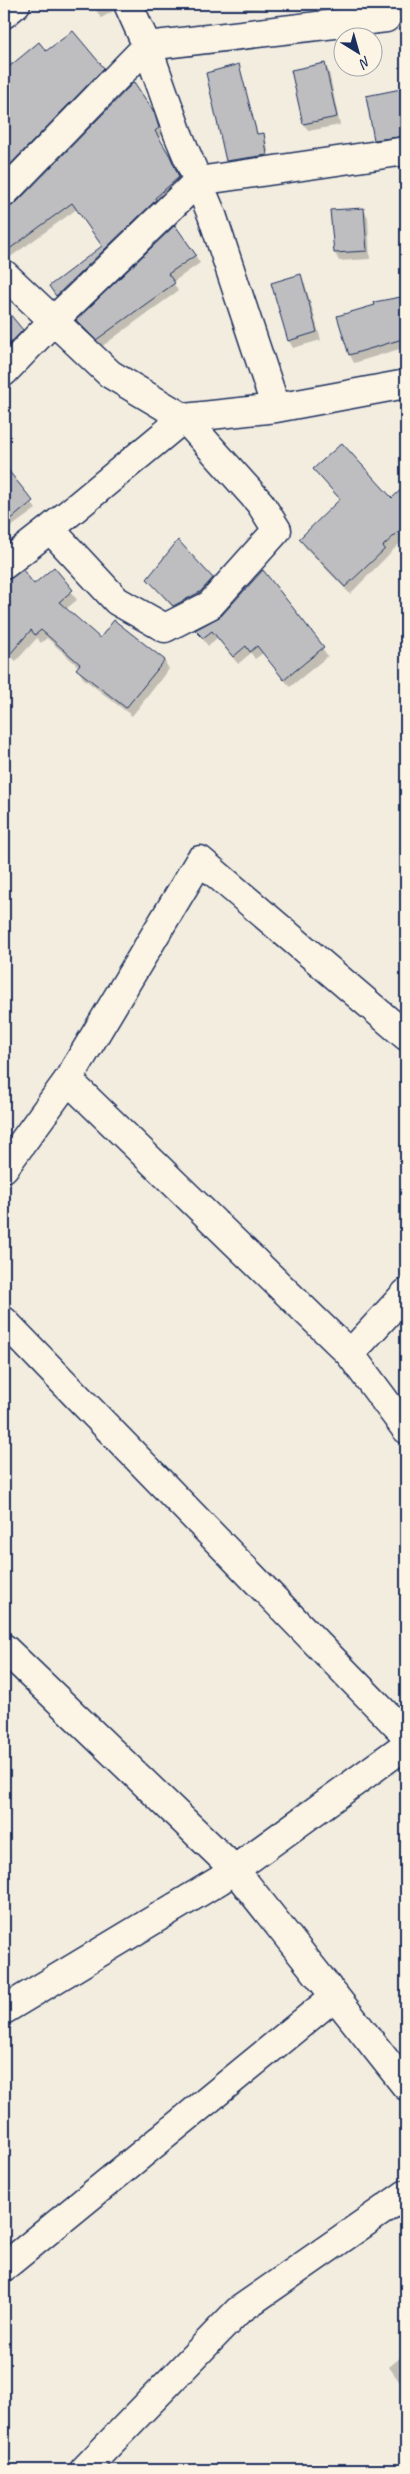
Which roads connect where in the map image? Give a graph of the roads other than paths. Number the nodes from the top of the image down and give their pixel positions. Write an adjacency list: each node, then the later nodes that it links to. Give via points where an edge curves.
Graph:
1 (16, 4): 4 (street)
2 (128, 4): 5 (street)
3 (384, 4): 5 (street, via 386,18)
4 (4, 14)
5 (147, 46): 7 (street); 8 (street)
6 (406, 151): 7 (street)
7 (198, 181): 10 (street); 13 (street)
8 (4, 194)
9 (4, 274): 10 (street)
10 (53, 321): 11 (street); 14 (street, via 110,374)
11 (4, 372)
12 (406, 384): 13 (street)
13 (276, 408): 14 (street)
14 (184, 418): 15 (street); 15 (street, via 260,503 277,530 210,605 165,628 118,601)
15 (50, 529): 16 (street)
16 (4, 564)
17 (406, 1036): 18 (street, via 200,860)
18 (68, 1080): 19 (street); 22 (street)
19 (4, 1168)
20 (406, 1293): 22 (street)
21 (4, 1321): 25 (street)
22 (350, 1354): 23 (street)
23 (406, 1429)
24 (4, 1648): 27 (street)
25 (406, 1735)
26 (406, 1745): 27 (street)
27 (234, 1869): 28 (street); 29 (street)
28 (334, 1996): 30 (street); 32 (street)
29 (4, 2010)
30 (406, 2086)
31 (406, 2194): 33 (street, via 238,2311)
32 (4, 2267)
33 (84, 2470)

